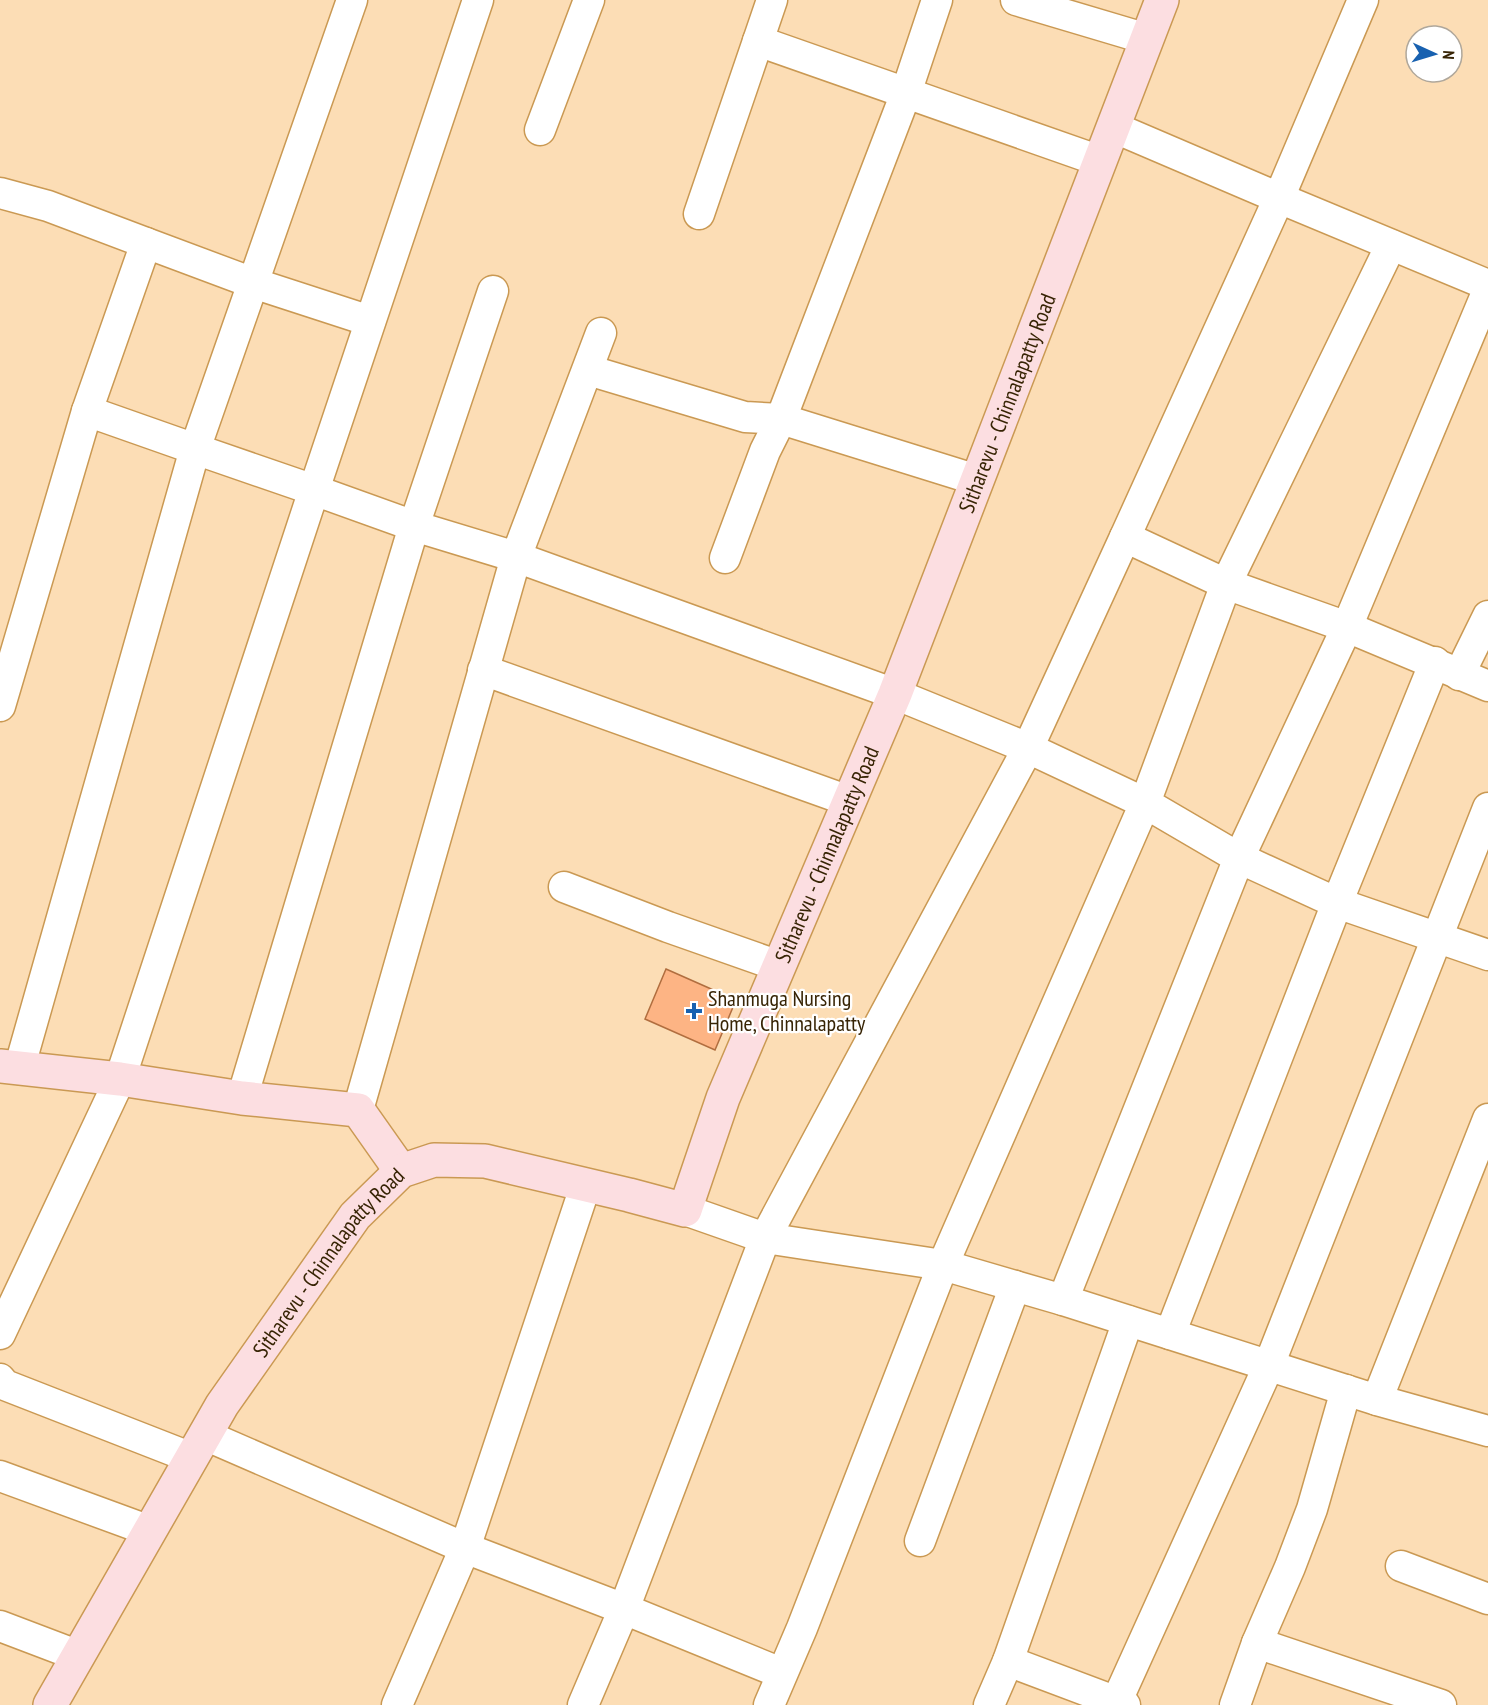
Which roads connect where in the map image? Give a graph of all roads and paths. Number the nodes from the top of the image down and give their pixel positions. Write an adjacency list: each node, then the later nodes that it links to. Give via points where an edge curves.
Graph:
1 (352, 0): 20 (street)
2 (478, 0): 24 (street)
3 (589, 0): 13 (street)
4 (772, 0): 10 (street)
5 (937, 0): 11 (street)
6 (1016, 0): 9 (street)
7 (1162, 0): 9 (main road, Sitharevu - Chinnalapatty Road)
8 (1362, 0): 16 (street)
9 (1147, 39): 12 (main road, Sitharevu - Chinnalapatty Road)
10 (758, 41): 11 (street); 17 (street)
11 (906, 93): 14 (street); 28 (street)
12 (1113, 127): 14 (main road, Sitharevu - Chinnalapatty Road); 16 (street)
13 (540, 130)
14 (1100, 161): 30 (main road, Sitharevu - Chinnalapatty Road)
15 (0, 193): 18 (street, via 48,206)
16 (1279, 198): 19 (street); 33 (street)
17 (699, 214)
18 (146, 243): 20 (street); 27 (street)
19 (1391, 245): 21 (street); 36 (street)
20 (254, 283): 24 (street); 29 (street)
21 (1488, 285)
22 (1488, 290): 38 (street)
23 (493, 291): 32 (street)
24 (370, 321): 31 (street)
25 (601, 333): 26 (street)
26 (588, 370): 28 (street, via 745,417); 34 (street)
27 (87, 411): 29 (street); 43 (street)
28 (781, 419): 30 (street); 35 (street)
29 (195, 449): 31 (street); 54 (street)
30 (977, 480): 42 (main road, Sitharevu - Chinnalapatty Road)
31 (314, 490): 32 (street); 55 (street)
32 (414, 526): 34 (street); 56 (street)
33 (1125, 537): 36 (street); 44 (street)
34 (516, 557): 40 (street); 42 (street)
35 (725, 558)
36 (1226, 584): 38 (street); 46 (street)
37 (1488, 616): 39 (street)
38 (1347, 627): 39 (street); 48 (street)
39 (1447, 669): 41 (street); 50 (street)
40 (483, 670): 45 (street); 57 (street)
41 (1488, 686)
42 (895, 694): 44 (street); 45 (main road, Sitharevu - Chinnalapatty Road)
43 (0, 706)
44 (1028, 748): 46 (street); 62 (street)
45 (849, 801): 53 (main road, Sitharevu - Chinnalapatty Road)
46 (1145, 803): 48 (street); 63 (street)
47 (1488, 808): 51 (street)
48 (1239, 858): 50 (street); 65 (street)
49 (564, 887): 53 (street)
50 (1336, 903): 51 (street); 68 (street)
51 (1436, 937): 52 (street); 69 (street)
52 (1488, 955)
53 (779, 966): 61 (main road, Sitharevu - Chinnalapatty Road, via 723,1098)
54 (9, 1068): 55 (main road)
55 (120, 1079): 56 (main road); 67 (street)
56 (242, 1098): 57 (main road)
57 (358, 1110): 59 (main road)
58 (1488, 1119): 72 (street)
59 (401, 1171): 60 (main road, Sitharevu - Chinnalapatty Road, via 434,1160 485,1161); 74 (main road, Sitharevu - Chinnalapatty Road, via 355,1216 222,1405)
60 (586, 1184): 61 (main road, Sitharevu - Chinnalapatty Road); 78 (street)
61 (684, 1210): 62 (street)
62 (765, 1238): 63 (street); 81 (street)
63 (943, 1265): 64 (street); 86 (street)
64 (1015, 1286): 65 (street); 77 (street)
65 (1063, 1300): 66 (street)
66 (1128, 1321): 68 (street); 85 (street)
67 (0, 1334)
68 (1170, 1334): 69 (street)
69 (1269, 1365): 71 (street); 87 (street)
70 (0, 1379): 74 (street, via 5,1385)
71 (1346, 1390): 72 (street); 83 (street, via 1312,1509)
72 (1377, 1400): 73 (street)
73 (1488, 1431)
74 (198, 1446): 76 (main road, Sitharevu - Chinnalapatty Road); 78 (street)
75 (0, 1476): 76 (street)
76 (150, 1531): 84 (main road, Sitharevu - Chinnalapatty Road)
77 (920, 1541)
78 (465, 1548): 81 (street); 89 (street)
79 (1401, 1566): 80 (street)
80 (1488, 1599)
81 (624, 1609): 86 (street); 90 (street)
82 (0, 1626): 84 (street)
83 (1257, 1643): 93 (street); 94 (street)
84 (79, 1656): 88 (main road, Sitharevu - Chinnalapatty Road)
85 (1008, 1661): 87 (street); 92 (street)
86 (781, 1674): 91 (street)
87 (1118, 1704)
88 (50, 1705)
89 (397, 1705)
90 (584, 1705)
91 (769, 1705)
92 (989, 1705)
93 (1235, 1705)
94 (1440, 1705)

